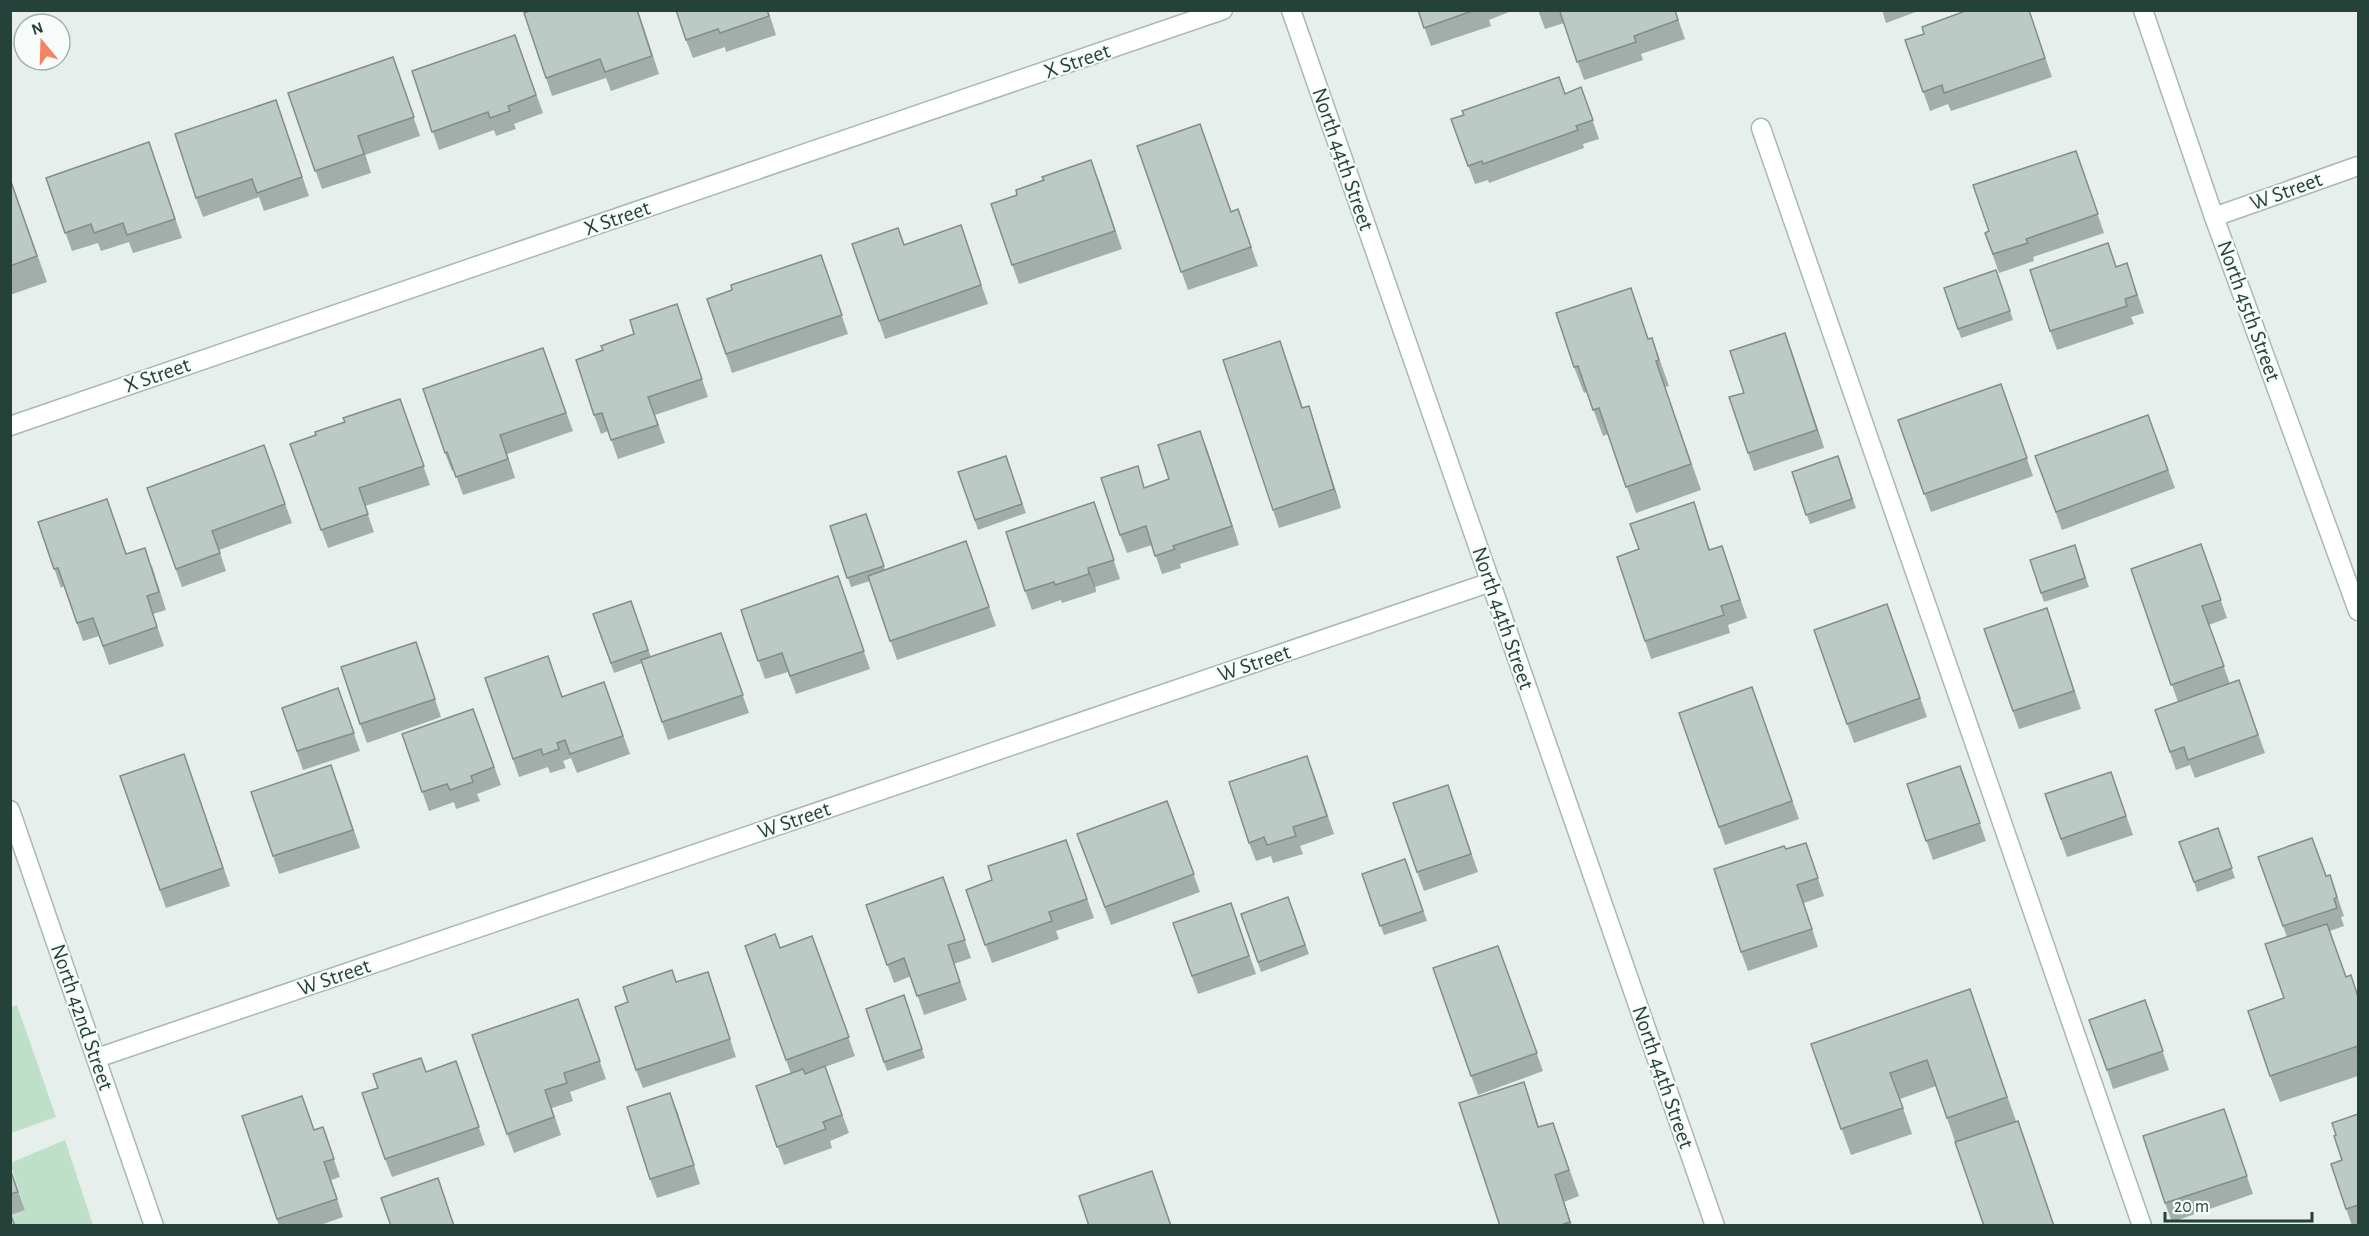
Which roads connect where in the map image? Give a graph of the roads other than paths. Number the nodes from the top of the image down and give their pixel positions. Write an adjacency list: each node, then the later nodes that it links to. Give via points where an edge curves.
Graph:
1 (1223, 10): 7 (street, X Street)
2 (1291, 10): 8 (street, North 44th Street)
3 (2143, 10): 6 (street, North 45th Street)
4 (1761, 128): 14 (street)
5 (2358, 166): 6 (street, W Street)
6 (2214, 216): 9 (street, North 45th Street)
7 (10, 426)
8 (1491, 582): 11 (street, W Street); 13 (street, North 44th Street)
9 (2358, 610)
10 (10, 810): 11 (street, North 42nd Street)
11 (97, 1058): 12 (street, North 42nd Street)
12 (154, 1226)
13 (1715, 1226)
14 (2142, 1226)

